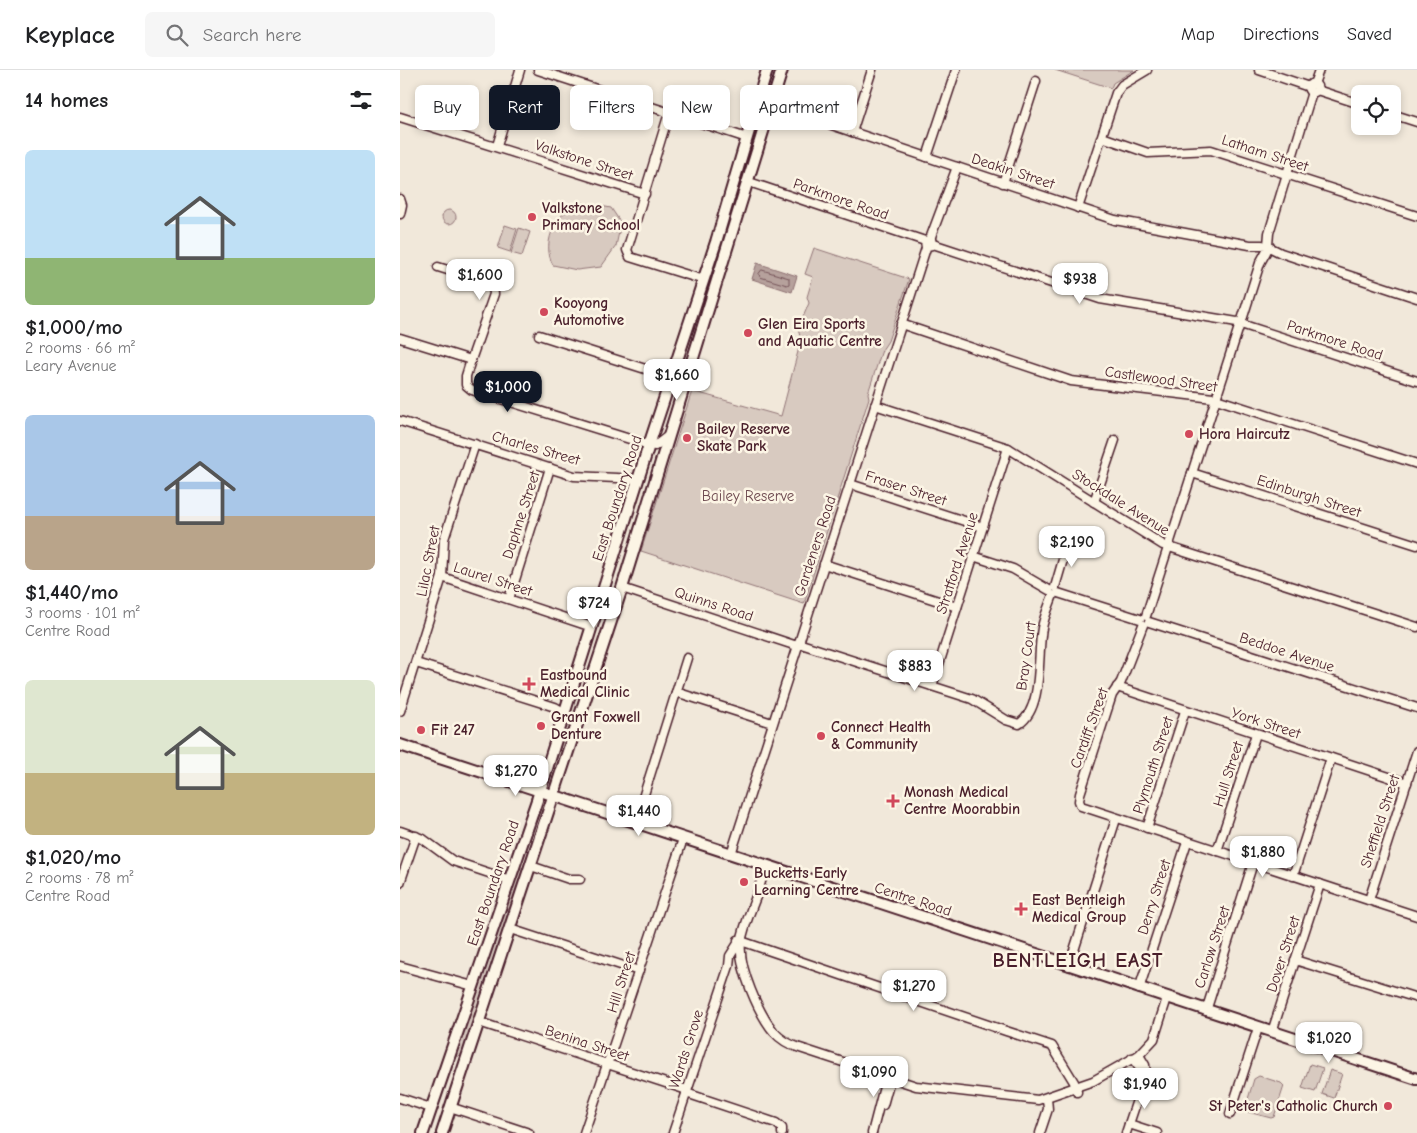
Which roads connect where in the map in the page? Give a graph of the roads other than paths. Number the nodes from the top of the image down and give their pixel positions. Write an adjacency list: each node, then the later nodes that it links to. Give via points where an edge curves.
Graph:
1 (520, 70): 29 (street)
2 (538, 70): 10 (street)
3 (767, 70): 12 (main road, East Boundary Road)
4 (782, 70): 13 (main road, East Boundary Road)
5 (872, 70): 26 (street)
6 (956, 70): 30 (street)
7 (1147, 70): 27 (street, via 1119,88)
8 (1259, 70): 14 (street)
9 (1319, 70): 14 (street)
10 (548, 72): 16 (street)
11 (1036, 82): 34 (street)
12 (763, 85)
13 (778, 85)
14 (1313, 88): 15 (street); 32 (street)
15 (1351, 101)
16 (663, 111)
17 (400, 117): 29 (street, Valkstone Street)
18 (1401, 117): 19 (street)
19 (1417, 122)
20 (664, 130): 35 (street)
21 (722, 130): 28 (street)
22 (750, 130): 28 (main road, East Boundary Road)
23 (758, 130): 28 (main road)
24 (764, 130): 33 (main road, East Boundary Road)
25 (846, 130): 26 (street, Deakin Street)
26 (852, 132): 30 (street, Deakin Street)
27 (1102, 137): 32 (street, Latham Street, via 1148,152 1212,150); 37 (street)
28 (747, 138): 43 (main road, East Boundary Road)
29 (497, 146): 35 (street, Valkstone Street)
30 (927, 157): 31 (street, Deakin Street)
31 (956, 167): 34 (street, Deakin Street); 40 (street, Gardeners Road)
32 (1288, 174): 39 (street, Latham Street); 41 (street)
33 (748, 182): 40 (street, Parkmore Road); 52 (main road, East Boundary Road)
34 (1003, 182): 37 (street, Deakin Street)
35 (645, 194): 43 (street, via 628,250 630,257)
36 (400, 200): 38 (street)
37 (1078, 208): 41 (street, Deakin Street, via 1115,220)
38 (400, 214)
39 (1417, 216)
40 (929, 242): 45 (street, Parkmore Road, via 1100,299); 46 (street, Gardeners Road)
41 (1264, 248): 44 (street, Deakin Street); 45 (street, Cardiff Street)
42 (438, 267): 49 (street, via 493,287 494,294)
43 (704, 280): 50 (main road, East Boundary Road)
44 (1417, 298)
45 (1240, 323): 51 (street, Parkmore Road); 53 (street, Cardiff Street)
46 (901, 324): 53 (street, Castlewood Street, via 1071,381); 54 (street, Gardeners Road)
47 (539, 335): 50 (street)
48 (400, 338): 49 (street)
49 (471, 360): 59 (street, via 466,385 472,390)
50 (672, 378): 52 (street); 59 (main road, East Boundary Road)
51 (1417, 380)
52 (686, 382): 56 (main road, East Boundary Road)
53 (1216, 399): 61 (street, Castlewood Street); 63 (street, Cardiff Street)
54 (875, 405): 60 (street, Stockdale Avenue); 65 (street, Gardeners Road)
55 (400, 421): 58 (street, Charles Street)
56 (668, 436): 59 (street, via 656,446); 74 (main road, East Boundary Road)
57 (1115, 440): 66 (street)
58 (475, 444): 62 (street, Charles Street); 73 (street, Lilac Street, via 444,539)
59 (649, 445): 64 (main road, East Boundary Road)
60 (1008, 448): 66 (street, Stockdale Avenue); 67 (street, Stratford Avenue)
61 (1417, 464)
62 (550, 468): 64 (street, Charles Street, via 574,476); 76 (street, Daphne Street)
63 (1192, 473): 68 (street, Edinburgh Street); 70 (street, Cardiff Street)
64 (638, 479): 79 (main road, East Boundary Road)
65 (850, 484): 67 (street, Fraser Street); 72 (street, Gardeners Road)
66 (1094, 502): 70 (street, Stockdale Avenue)
67 (983, 527): 71 (street, Stratford Avenue)
68 (1417, 545)
69 (1067, 546): 75 (street, Bray Court)
70 (1168, 547): 78 (street, Cardiff Street); 80 (street, Stockdale Avenue)
71 (973, 556): 75 (street, Beddoe Avenue, via 1013,569); 77 (street, Stratford Avenue)
72 (824, 564): 77 (street); 81 (street, Gardeners Road)
73 (442, 577): 76 (street, Laurel Street); 83 (street, Lilac Street)
74 (622, 588): 81 (street, Quinns Road); 88 (main road, East Boundary Road)
75 (1054, 591): 78 (street, Beddoe Avenue); 94 (street, Bray Court, via 1042,628 1037,689)
76 (509, 598): 79 (street, Laurel Street)
77 (957, 607): 84 (street, Stratford Avenue)
78 (1144, 620): 85 (street, Cardiff Street); 90 (street, Beddoe Avenue)
79 (592, 627): 87 (main road, East Boundary Road)
80 (1417, 627)
81 (798, 645): 84 (street, Quinns Road); 95 (street, Gardeners Road)
82 (687, 658): 86 (street)
83 (416, 662): 89 (street); 91 (street, Lilac Street)
84 (932, 686): 94 (street, Quinns Road, via 972,699 1014,723)
85 (1117, 687): 92 (street, York Street); 105 (street, Cardiff Street, via 1079,799 1084,808)
86 (676, 692): 95 (street); 106 (street)
87 (568, 702): 89 (street); 93 (main road, East Boundary Road)
88 (584, 703): 93 (main road, via 576,712); 104 (main road, East Boundary Road)
89 (555, 707): 93 (street)
90 (1417, 708)
91 (400, 711)
92 (1185, 711): 96 (street, York Street); 107 (street, Plymouth Street)
93 (565, 713): 100 (main road, East Boundary Road)
94 (1024, 720)
95 (772, 723): 116 (street, Gardeners Road)
96 (1256, 734): 99 (street, York Street); 115 (street, Hull Street)
97 (400, 745): 101 (main road, Centre Road)
98 (1417, 751): 102 (street, Sheffield Street)
99 (1331, 758): 102 (street, York Street); 121 (street)
100 (546, 771): 101 (main road, via 523,778); 103 (main road, East Boundary Road)
101 (499, 778): 103 (main road, Centre Road)
102 (1407, 783): 126 (street, Sheffield Street)
103 (540, 792): 104 (main road, Centre Road); 110 (main road, East Boundary Road)
104 (555, 796): 106 (main road, Centre Road); 108 (main road, East Boundary Road)
105 (1116, 819): 107 (street, Cardiff Street); 134 (street)
106 (635, 823): 112 (main road, Centre Road)
107 (1147, 828): 113 (street, Cardiff Street)
108 (544, 829): 110 (main road, via 535,827); 114 (main road, East Boundary Road)
109 (400, 830): 111 (street)
110 (525, 834): 120 (main road, East Boundary Road)
111 (416, 836): 123 (street, via 453,861); 124 (street)
112 (683, 839): 116 (main road, Centre Road); 135 (street, Hill Street)
113 (1187, 842): 115 (street, Cardiff Street); 138 (street, Derry Street)
114 (538, 846): 118 (main road, East Boundary Road); 120 (main road, via 527,862)
115 (1217, 851): 117 (street, Cardiff Street)
116 (730, 854): 119 (main road, Centre Road)
117 (1253, 863): 121 (street, Cardiff Street); 141 (street, Carlow Street)
118 (531, 866): 122 (street, via 569,879); 128 (main road, East Boundary Road)
119 (764, 866): 129 (street); 134 (main road, Centre Road)
120 (514, 867): 123 (main road, East Boundary Road)
121 (1293, 876): 125 (street, Cardiff Street)
122 (580, 879)
123 (510, 880): 137 (main road, East Boundary Road)
124 (400, 882)
125 (1320, 884): 126 (street, Cardiff Street); 130 (street, Dover Street)
126 (1369, 900): 127 (street, Cardiff Street)
127 (1417, 916)
128 (510, 928): 135 (street); 142 (main road, East Boundary Road)
129 (739, 942): 131 (street); 133 (street, Wards Grove, via 730,956); 151 (street, via 1013,1034 1046,1042 1057,1052)
130 (1295, 960): 140 (street); 144 (street, Dover Street)
131 (739, 964): 133 (street); 136 (street); 150 (street, via 768,1023 784,1040)
132 (400, 966): 137 (street)
133 (729, 966): 136 (street, Wards Grove)
134 (1069, 966): 138 (main road, Centre Road)
135 (639, 971): 147 (street, Hill Street)
136 (726, 974): 152 (street, Wards Grove)
137 (472, 989): 146 (main road, East Boundary Road)
138 (1139, 989): 139 (main road, Centre Road)
139 (1166, 998): 141 (main road, Centre Road); 145 (street, via 1154,1039)
140 (1417, 998)
141 (1206, 1010): 143 (main road, Centre Road)
142 (479, 1022): 147 (street, Benina Street); 148 (main road, East Boundary Road)
143 (1258, 1028): 144 (main road, Centre Road); 157 (street)
144 (1272, 1032): 149 (main road, Centre Road)
145 (1135, 1058): 151 (street, via 1104,1080); 158 (street, via 1146,1068)
146 (448, 1060): 148 (main road); 156 (main road, East Boundary Road)
147 (608, 1064): 152 (street, Benina Street); 162 (street, Hill Street)
148 (464, 1066): 155 (main road, East Boundary Road)
149 (1417, 1079)
150 (890, 1080): 154 (street, via 931,1092 1028,1104); 165 (street)
151 (1076, 1089): 154 (street)
152 (686, 1092): 163 (street, Wards Grove); 164 (street, Benina Street, via 776,1123 782,1128)
153 (400, 1098): 156 (street)
154 (1047, 1100): 166 (street)
155 (450, 1107): 160 (main road, East Boundary Road); 161 (street)
156 (431, 1108): 159 (main road, East Boundary Road)
157 (1230, 1114)
158 (1129, 1124): 167 (street); 168 (street)
159 (423, 1133)
160 (442, 1133)
161 (529, 1133)
162 (584, 1133)
163 (673, 1133)
164 (782, 1133)
165 (872, 1133)
166 (1040, 1133)
167 (1126, 1133)
168 (1157, 1133)

